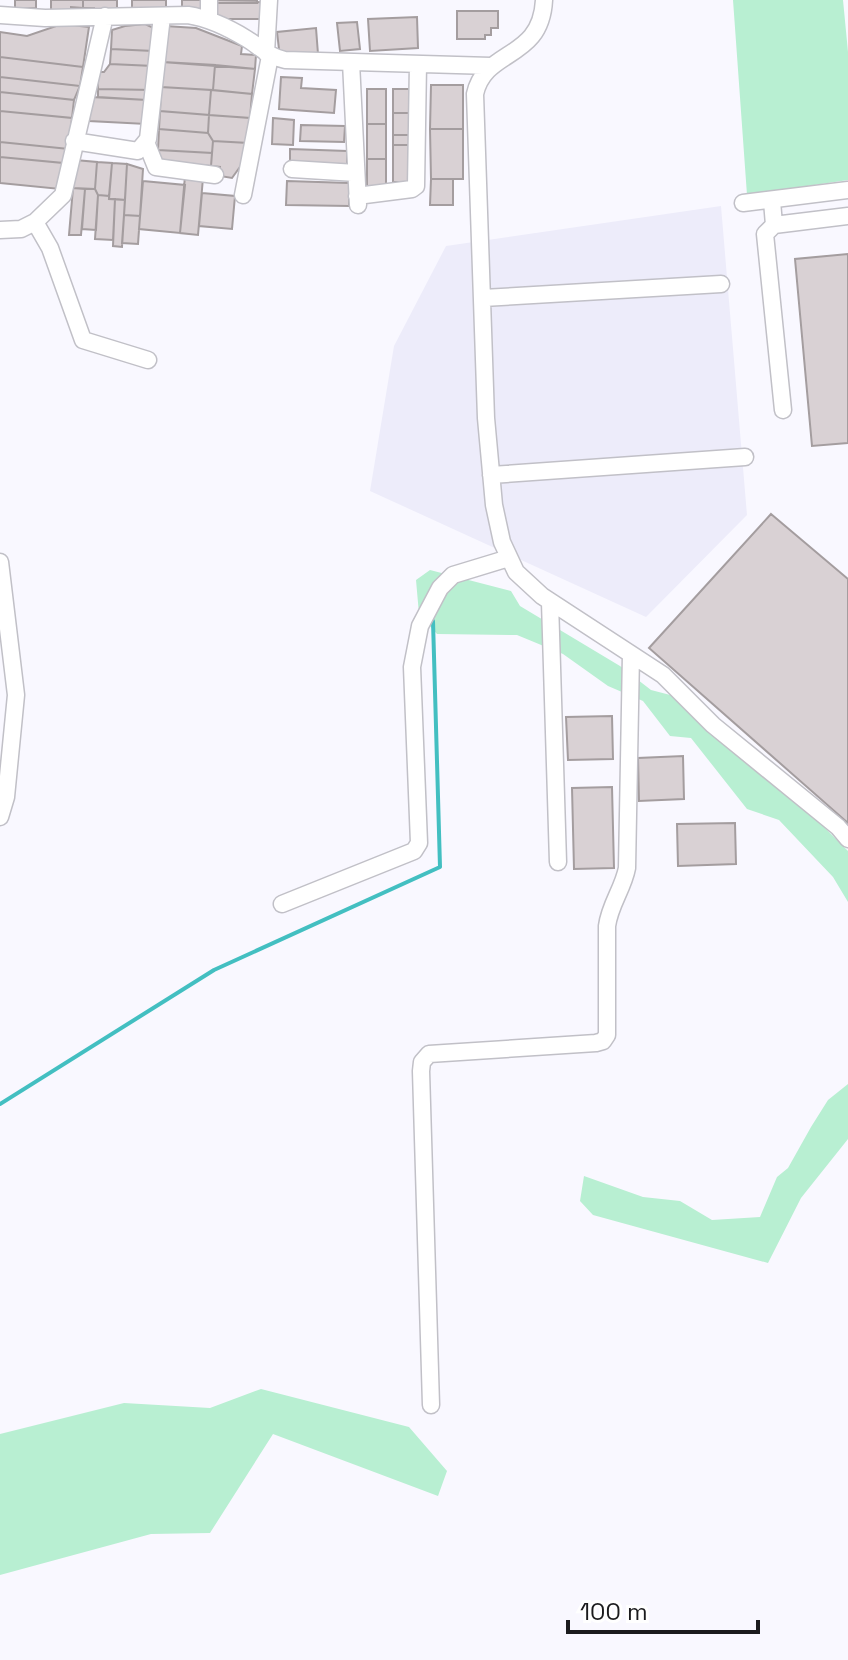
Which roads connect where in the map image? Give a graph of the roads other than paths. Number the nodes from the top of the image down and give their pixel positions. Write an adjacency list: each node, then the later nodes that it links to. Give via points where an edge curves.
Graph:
1 (45, 0): 8 (street)
2 (209, 0): 9 (street)
3 (269, 0): 10 (street)
4 (544, 0): 13 (street, via 535,31 522,49)
5 (0, 15): 8 (street)
6 (105, 16): 7 (street); 8 (street); 14 (street)
7 (162, 16): 9 (street); 15 (street)
8 (45, 18)
9 (209, 20): 10 (street)
10 (268, 54): 11 (street, via 285,60); 20 (street)
11 (351, 62): 12 (street); 17 (street)
12 (418, 64): 13 (street); 17 (street, via 416,186 358,201)
13 (491, 66): 28 (street, via 478,78 475,94)
14 (74, 141): 15 (street, via 138,151); 24 (street, via 63,195)
15 (146, 142): 18 (street, via 156,167)
16 (292, 169): 17 (street)
17 (356, 173)
18 (215, 175)
19 (848, 190): 21 (street)
20 (243, 195)
21 (772, 201): 22 (street); 25 (street)
22 (743, 203)
23 (848, 216): 25 (street)
24 (35, 222): 26 (street); 29 (street, via 50,248 83,340)
25 (774, 225): 30 (street, via 765,234)
26 (0, 230)
27 (721, 284): 28 (street)
28 (483, 298): 32 (street)
29 (148, 360)
30 (783, 410)
31 (745, 457): 32 (street)
32 (491, 475): 33 (street)
33 (509, 558): 35 (street, via 516,572); 40 (street, via 453,575 420,626 412,667 419,843 414,851)
34 (0, 562): 37 (street, via 16,695)
35 (550, 602): 36 (street); 39 (street)
36 (631, 654): 38 (street, via 663,675 713,725); 41 (street, via 627,868 607,926 607,1035 596,1043 429,1054 422,1062)
37 (0, 817)
38 (848, 839)
39 (558, 862)
40 (282, 904)
41 (431, 1405)

